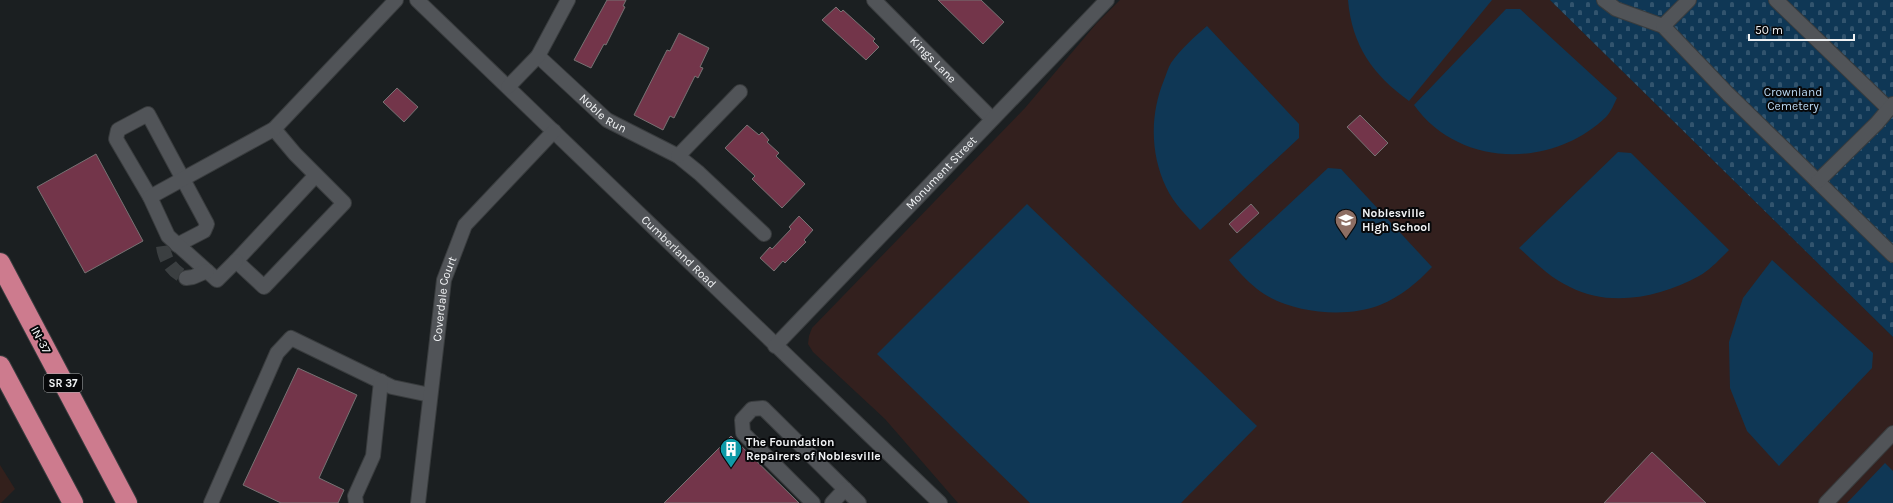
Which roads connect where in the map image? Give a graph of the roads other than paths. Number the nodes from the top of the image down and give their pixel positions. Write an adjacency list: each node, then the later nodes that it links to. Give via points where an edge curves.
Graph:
1 (396, 0): 15 (street)
2 (417, 0): 11 (street, Cumberland Road)
3 (568, 0): 10 (street)
4 (874, 0): 14 (street, Kings Lane)
5 (1108, 0): 14 (street, Monument Street)
6 (1604, 0): 9 (street, via 1616,9)
7 (1689, 0): 9 (street)
8 (1776, 0): 13 (street)
9 (1663, 26): 20 (street, via 1728,94)
10 (538, 56): 11 (street); 17 (street, Noble Run, via 607,120)
11 (508, 87): 16 (street, Cumberland Road)
12 (740, 92): 17 (street)
13 (1891, 106): 20 (street)
14 (992, 119): 29 (street, Monument Street)
15 (274, 129): 18 (street); 19 (street)
16 (554, 131): 29 (street, Cumberland Road); 32 (street, Coverdale Court, via 465,225 444,280)
17 (678, 156): 22 (street, Noble Run)
18 (316, 176): 25 (street); 25 (street, via 344,203 264,287)
19 (183, 178): 21 (street); 21 (street, via 148,114 125,125 118,130 116,139); 23 (street, via 207,224 204,231)
20 (1818, 181): 24 (street)
21 (150, 198): 23 (street)
22 (764, 234)
23 (169, 243): 27 (street)
24 (1893, 255)
25 (236, 262): 27 (street, via 217,280)
26 (0, 263): 36 (highway, IN-37 / SR 37)
27 (207, 271): 28 (street)
28 (186, 278)
29 (776, 346): 43 (street, Cumberland Road)
30 (0, 366): 35 (highway)
31 (381, 381): 32 (street, via 392,387); 37 (street, via 291,338 277,353); 38 (street, via 373,456 355,496)
32 (430, 396): 39 (street, Coverdale Court)
33 (1893, 433): 44 (street)
34 (845, 489): 40 (street, via 763,408 752,409 742,420 743,433); 41 (street); 42 (street)
35 (73, 503)
36 (127, 503)
37 (211, 503)
38 (356, 503)
39 (418, 503)
40 (813, 503)
41 (832, 503)
42 (859, 503)
43 (940, 503)
44 (1826, 503)

